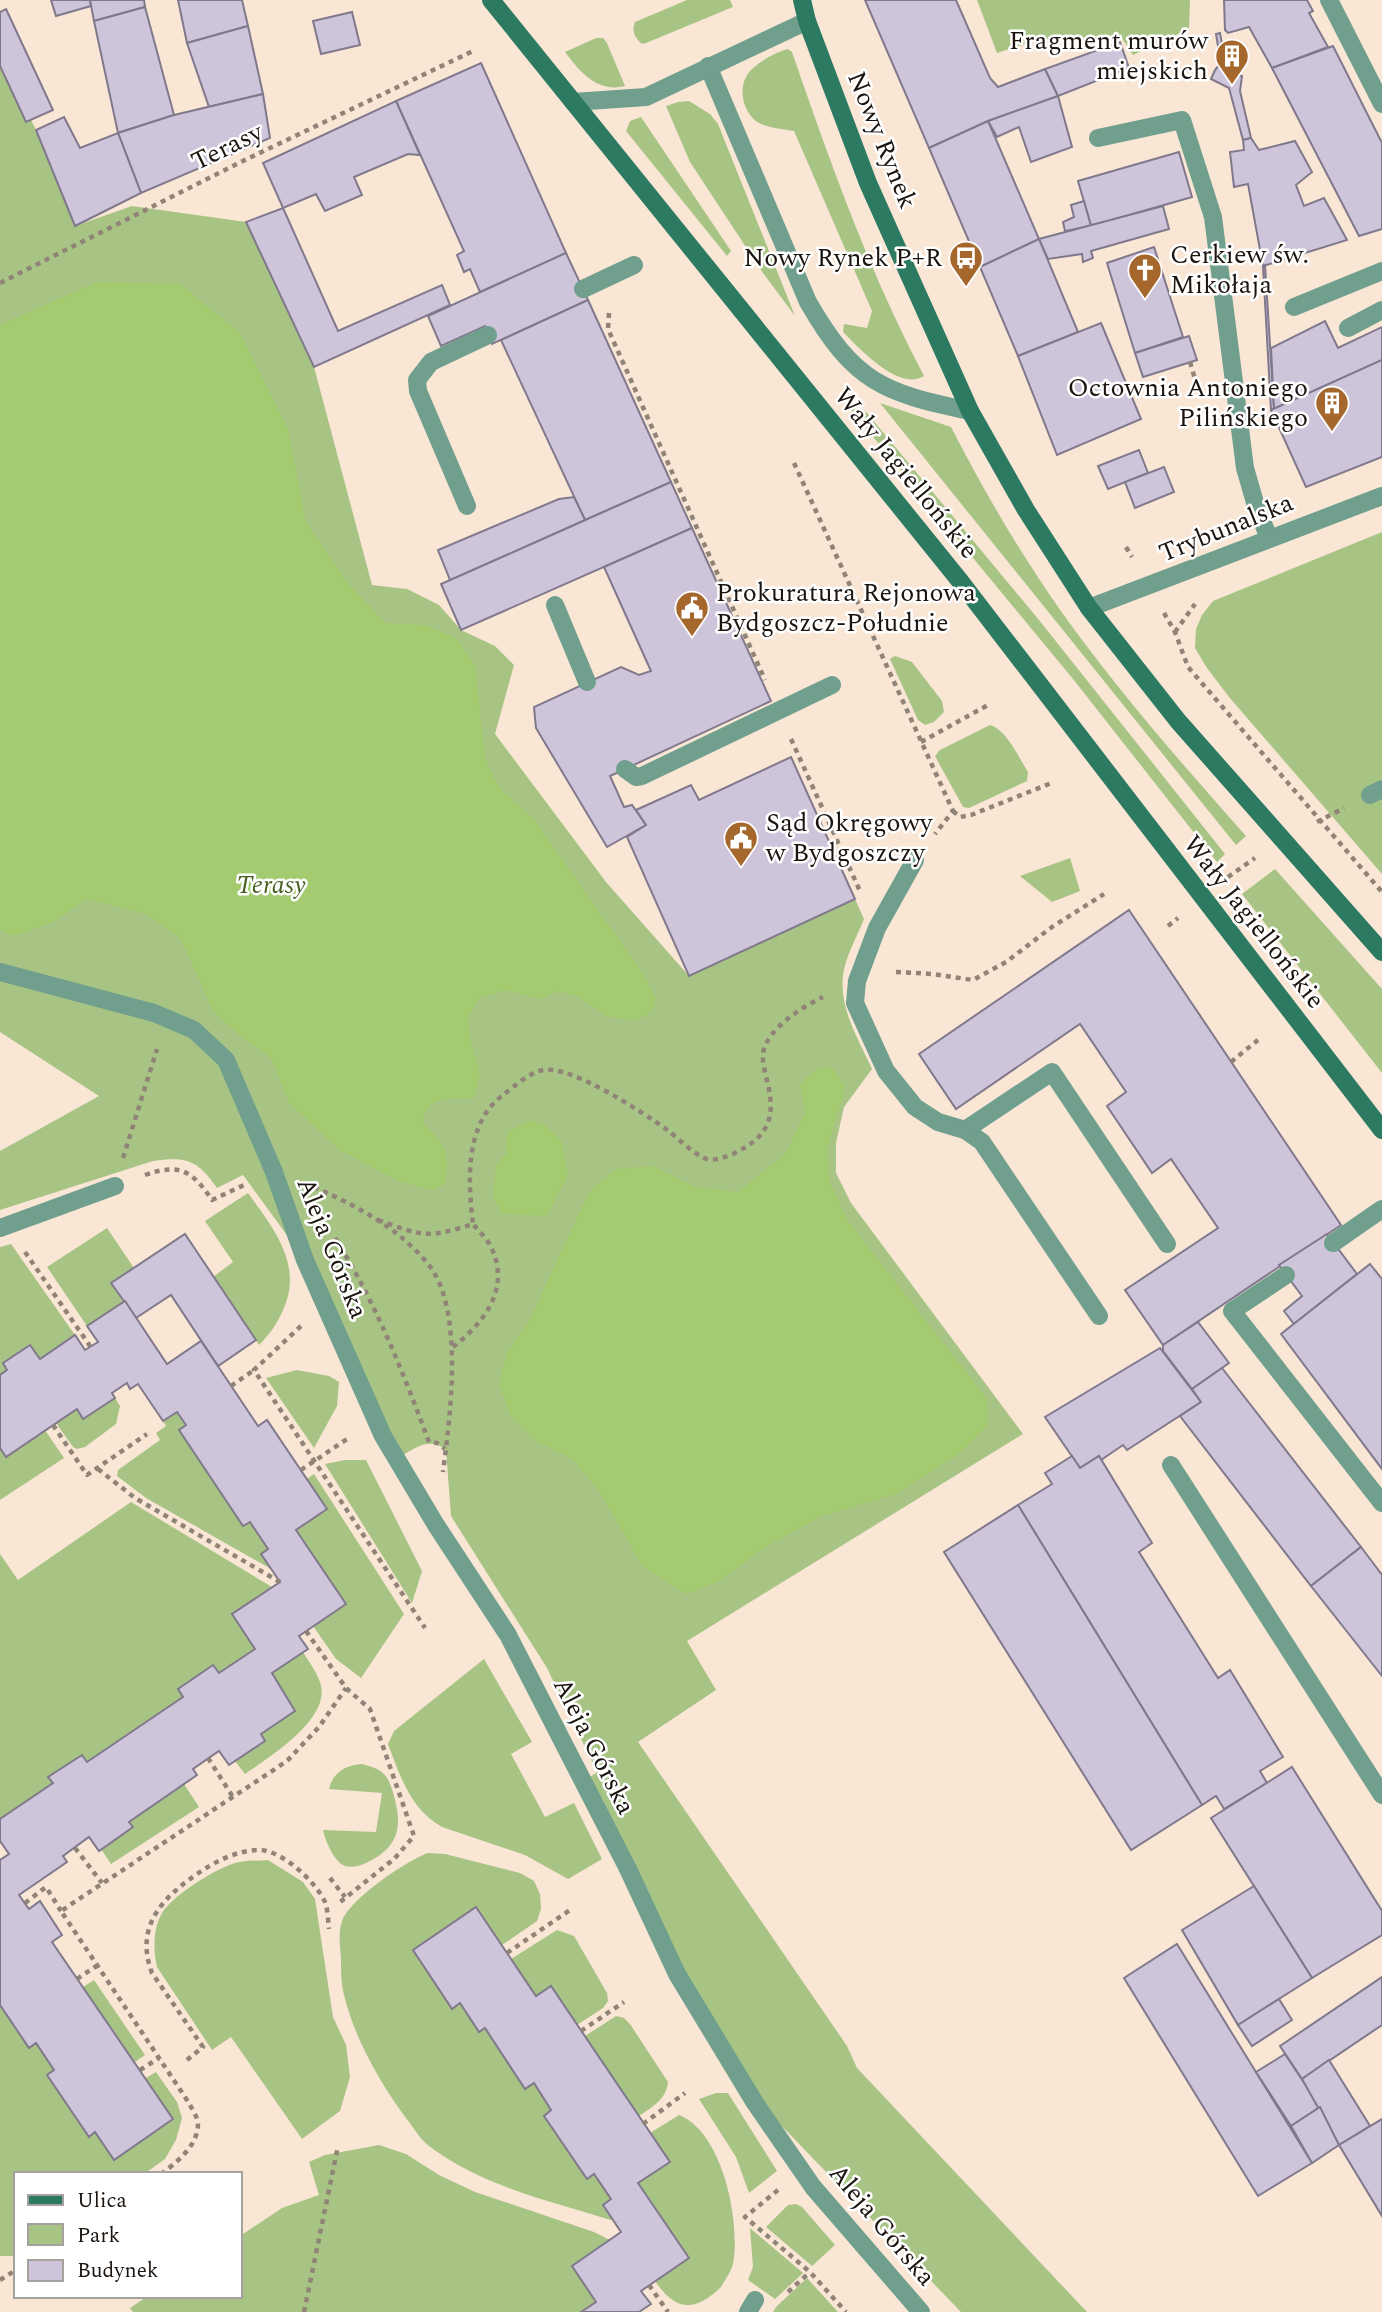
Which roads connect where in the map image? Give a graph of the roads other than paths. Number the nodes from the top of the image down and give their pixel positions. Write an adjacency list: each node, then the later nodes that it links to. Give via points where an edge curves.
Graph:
1 (491, 0): 6 (main road, Wały Jagiellońskie)
2 (802, 0): 4 (main road, Nowy Rynek)
3 (1329, 0): 7 (street)
4 (807, 21): 5 (street); 16 (main road, Nowy Rynek, via 868,183)
5 (708, 66): 6 (street, via 646,97); 16 (street, via 808,302 827,335 872,381 922,401)
6 (573, 102): 29 (main road, Wały Jagiellońskie, via 960,581)
7 (1382, 104)
8 (1098, 138): 19 (street, via 1182,120 1213,218 1245,468)
9 (634, 265): 11 (street)
10 (1382, 271): 12 (street)
11 (583, 289)
12 (1294, 307)
13 (1382, 310): 14 (street)
14 (1348, 328)
15 (488, 335): 18 (street, via 431,362 417,380)
16 (970, 411): 21 (main road, Nowy Rynek)
17 (1382, 496): 19 (street, Trybunalska)
18 (467, 506)
19 (1269, 538): 21 (street, Trybunalska)
20 (555, 605): 22 (street)
21 (1089, 608): 26 (main road, via 1178,721)
22 (587, 682)
23 (832, 685): 24 (street, via 642,776)
24 (625, 769)
25 (915, 860): 28 (street, via 877,928 856,981 855,1003 894,1083 915,1107 938,1122)
26 (1382, 952)
27 (0, 972): 40 (street, Aleja Górska, via 167,1018 194,1030 226,1060 305,1260 376,1420 436,1525 508,1635 677,1974 722,2051 813,2187)
28 (965, 1130): 34 (street, via 1052,1072); 36 (street, via 982,1142)
29 (1382, 1130)
30 (115, 1186): 32 (street)
31 (1382, 1209): 33 (street)
32 (4, 1227)
33 (1333, 1243)
34 (1167, 1244)
35 (1286, 1275): 38 (street, via 1232,1311)
36 (1099, 1316)
37 (1171, 1465): 39 (street)
38 (1382, 1503)
39 (1382, 1795)
40 (921, 2312)

